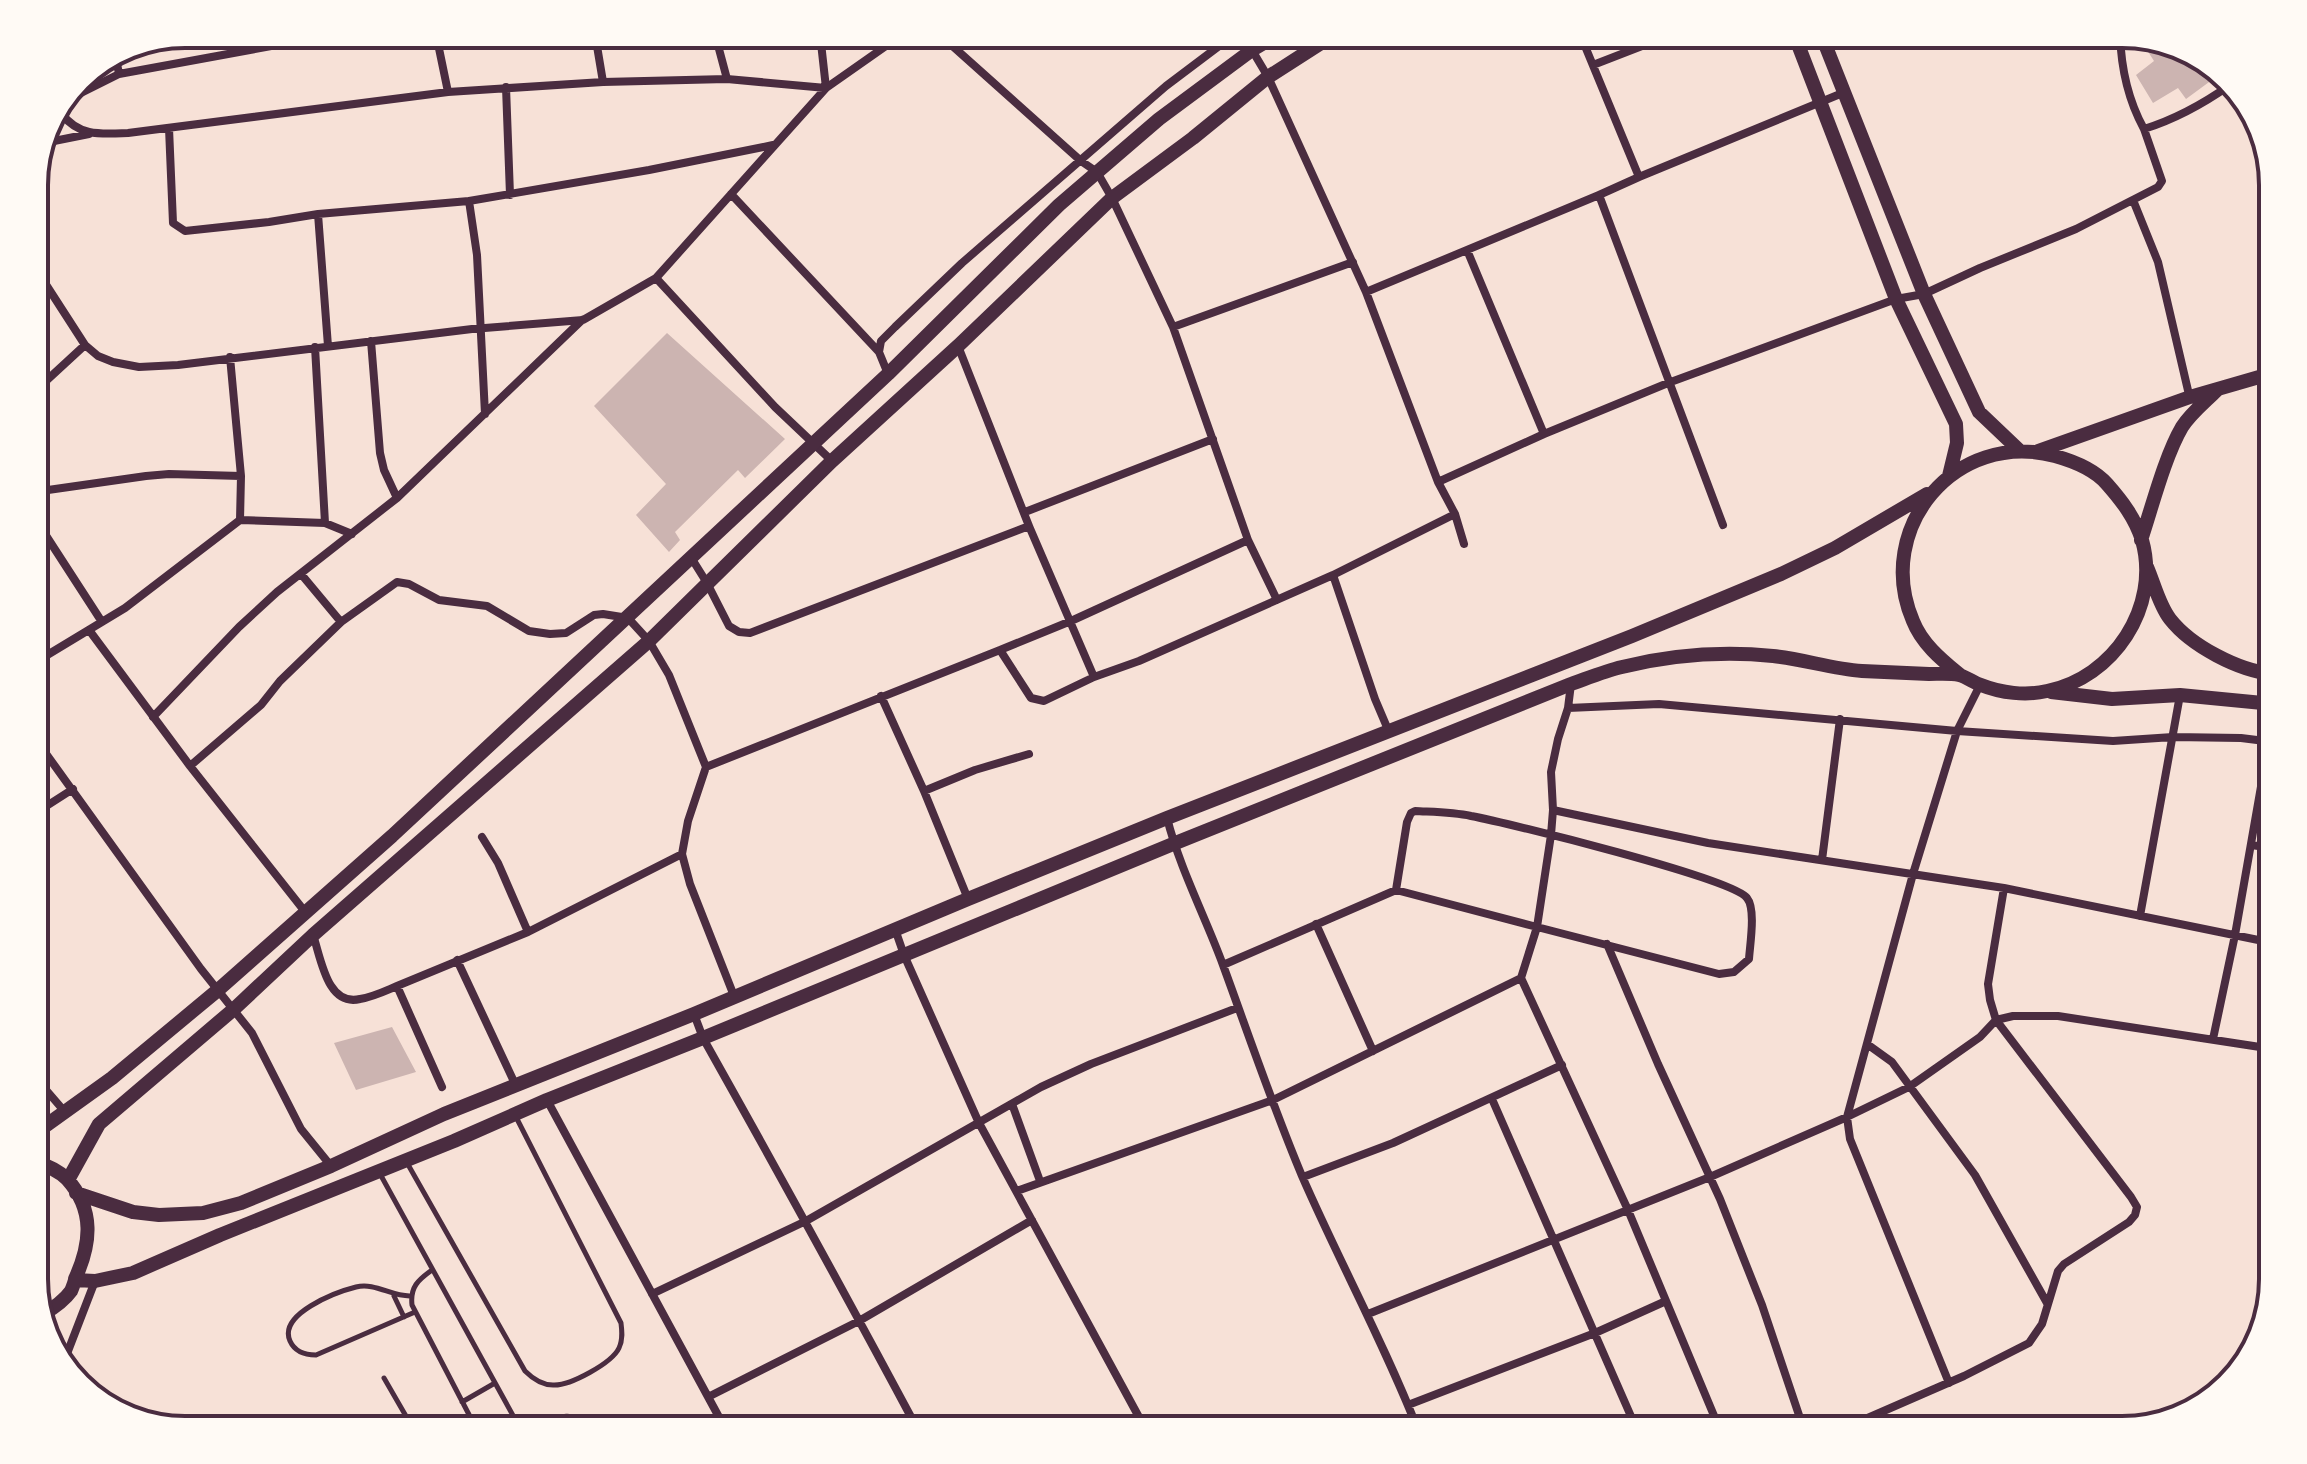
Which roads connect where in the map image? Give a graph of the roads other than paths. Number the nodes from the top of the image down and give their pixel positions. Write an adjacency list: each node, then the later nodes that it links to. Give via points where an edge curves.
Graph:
1 (257, 48): 19 (street)
2 (439, 48): 27 (street)
3 (597, 48): 22 (street)
4 (719, 48): 21 (street)
5 (822, 48): 24 (street)
6 (881, 48): 24 (street)
7 (958, 48): 36 (street)
8 (1216, 48): 36 (street)
9 (1255, 48): 16 (main road)
10 (1313, 48): 20 (main road)
11 (1586, 48): 18 (street)
12 (1637, 48): 18 (street)
13 (1800, 48): 29 (main road)
14 (1827, 48): 28 (main road)
15 (2120, 48): 32 (street, via 2133,109)
16 (1252, 50): 20 (street); 37 (main road)
17 (117, 65): 19 (street)
18 (1593, 65): 38 (street)
19 (119, 74): 25 (street)
20 (1268, 77): 42 (main road); 47 (street)
21 (727, 79): 22 (street); 24 (street)
22 (603, 82): 23 (street)
23 (506, 87): 27 (street); 40 (street)
24 (826, 88): 35 (street)
25 (88, 90)
26 (2221, 91): 32 (street)
27 (448, 92): 31 (street)
28 (1845, 92): 29 (street); 51 (main road)
29 (1822, 103): 38 (street); 52 (main road)
30 (66, 118): 33 (street)
31 (169, 128): 33 (street); 45 (street, via 173,223 179,229)
32 (2144, 129): 43 (street, via 2162,181)
33 (90, 134): 34 (street)
34 (56, 141)
35 (773, 145): 39 (street); 40 (street)
36 (1081, 161): 37 (street); 61 (street, via 962,263 881,341)
37 (1097, 172): 42 (street); 63 (main road)
38 (1639, 177): 41 (street)
39 (731, 194): 48 (street); 61 (street)
40 (510, 195): 44 (street)
41 (1599, 195): 46 (street); 66 (street)
42 (1112, 198): 54 (street); 59 (main road)
43 (2133, 200): 51 (street); 68 (street, via 2158,262)
44 (469, 201): 45 (street); 55 (street)
45 (318, 214): 58 (street)
46 (1467, 250): 50 (street); 71 (street)
47 (1353, 262): 50 (street); 54 (street)
48 (656, 278): 53 (street); 73 (street)
49 (48, 288): 57 (street)
50 (1366, 292): 79 (street)
51 (1924, 294): 52 (street); 74 (main road, via 1979,412)
52 (1896, 299): 66 (street); 78 (main road, via 1956,424)
53 (583, 320): 55 (street); 69 (street)
54 (1173, 327): 72 (street)
55 (482, 329): 56 (street); 69 (street)
56 (371, 341): 58 (street); 82 (street, via 380,453)
57 (85, 345): 62 (street, via 98,356 139,367); 65 (street)
58 (328, 346): 60 (street)
59 (958, 346): 76 (main road); 83 (street)
60 (315, 347): 62 (street); 86 (street)
61 (879, 352): 63 (street)
62 (230, 357): 77 (street)
63 (888, 374): 73 (main road)
64 (2259, 377): 67 (main road)
65 (48, 379)
66 (1668, 383): 71 (street); 87 (street)
67 (2220, 387): 68 (main road); 70 (main road)
68 (2190, 397): 70 (street); 75 (main road)
69 (485, 414): 82 (street)
70 (2192, 414): 92 (main road, via 2173,445)
71 (1544, 434): 79 (street)
72 (1213, 439): 83 (street); 91 (street)
73 (815, 443): 76 (street); 94 (main road)
74 (2020, 451): 75 (main road); 78 (main road, via 1996,453)
75 (2038, 451): 92 (main road, via 2073,460 2103,480 2127,507)
76 (832, 461): 98 (main road)
77 (241, 476): 81 (street, via 158,475); 85 (street)
78 (1949, 476): 80 (main road)
79 (1438, 482): 84 (street)
80 (1934, 489): 109 (main road, via 1914,519 1904,552 1903,588 1913,622 1933,652); 121 (main road, via 1781,574)
81 (48, 490)
82 (397, 498): 89 (street)
83 (1025, 512): 88 (street)
84 (1455, 514): 93 (street); 97 (street)
85 (240, 520): 86 (street); 102 (street)
86 (325, 523): 89 (street)
87 (1723, 525)
88 (1029, 526): 98 (street, via 750,633 729,626); 101 (street)
89 (352, 534): 96 (street)
90 (48, 539): 102 (street)
91 (1248, 540): 99 (street); 101 (street)
92 (2141, 540): 95 (main road)
93 (1464, 544)
94 (692, 559): 98 (street); 100 (main road)
95 (2146, 565): 108 (main road, via 2169,617 2187,635 2216,656); 113 (main road, via 2143,600 2123,642 2080,680)
96 (301, 574): 103 (street); 118 (street, via 239,627)
97 (1333, 575): 99 (street); 121 (street)
98 (707, 583): 105 (main road)
99 (1277, 600): 110 (street)
100 (628, 618): 103 (street, via 594,615 566,633 529,631 487,606 439,600 397,582); 105 (street); 145 (main road)
101 (1071, 621): 106 (street); 110 (street)
102 (102, 622): 104 (street)
103 (341, 622): 126 (street, via 261,705)
104 (89, 630): 107 (street); 118 (street)
105 (649, 641): 127 (street, via 669,675); 151 (main road)
106 (1000, 650): 110 (street, via 1036,700); 115 (street)
107 (48, 655)
108 (2259, 671)
109 (1960, 675): 111 (main road, via 1859,671 1773,656 1702,654 1621,667); 112 (main road)
110 (1094, 677)
111 (1571, 684): 117 (street); 136 (main road)
112 (1980, 685): 113 (main road, via 2013,692); 120 (street)
113 (2047, 691): 114 (main road, via 2112,699)
114 (2180, 695): 116 (main road); 122 (street)
115 (881, 696): 127 (street); 129 (street)
116 (2259, 703)
117 (1568, 708): 119 (street, via 1659,704); 132 (street, via 1553,757)
118 (153, 717): 126 (street)
119 (1840, 719): 120 (street); 140 (street)
120 (1957, 731): 122 (street, via 2113,741); 141 (street)
121 (1389, 732): 133 (main road)
122 (2173, 737): 123 (street); 146 (street)
123 (2259, 740)
124 (1029, 754): 129 (street)
125 (48, 756): 128 (street)
126 (190, 766): 145 (street)
127 (706, 767): 139 (street)
128 (73, 789): 131 (street); 160 (street)
129 (924, 791): 144 (street)
130 (2259, 804): 137 (street)
131 (48, 805)
132 (1553, 810): 134 (street); 140 (street, via 1708,843)
133 (1167, 818): 136 (street); 144 (main road)
134 (1551, 835): 143 (street, via 1468,815 1415,811 1407,822); 148 (street); 154 (street, via 1723,884 1747,897 1752,907 1749,959 1734,972 1719,974)
135 (482, 837): 150 (street)
136 (1173, 844): 155 (main road); 157 (street)
137 (2251, 845): 138 (street); 152 (street)
138 (2259, 846)
139 (682, 854): 150 (street); 161 (street)
140 (1822, 860): 141 (street)
141 (1913, 874): 142 (street); 168 (street)
142 (2004, 888): 146 (street); 165 (street, via 1988,984)
143 (1396, 890): 147 (street); 148 (street)
144 (968, 899): 149 (main road)
145 (306, 913): 160 (main road)
146 (2140, 916): 152 (street)
147 (1316, 924): 157 (street); 170 (street)
148 (1537, 927): 154 (street); 158 (street)
149 (895, 929): 155 (street); 161 (main road)
150 (528, 932): 156 (street)
151 (313, 935): 159 (street, via 331,987 340,997 358,1000); 163 (main road)
152 (2235, 935): 153 (street); 167 (street)
153 (2259, 940)
154 (1607, 944): 192 (street)
155 (904, 955): 166 (main road); 184 (street)
156 (457, 960): 159 (street); 172 (street)
157 (1223, 965): 162 (street)
158 (1521, 978): 170 (street); 171 (street)
159 (397, 986): 173 (street)
160 (218, 990): 163 (street); 180 (main road)
161 (734, 996): 164 (main road)
162 (1237, 1008): 178 (street); 179 (street, via 1091,1064)
163 (234, 1009): 189 (street, via 252,1033 301,1129); 194 (main road, via 99,1124)
164 (694, 1014): 166 (street); 172 (main road)
165 (1996, 1020): 167 (street, via 2058,1016); 174 (street); 209 (street, via 2137,1207 2129,1222 2064,1264)
166 (703, 1038): 177 (main road); 199 (street)
167 (2213, 1039): 169 (street)
168 (1867, 1044): 174 (street, via 1892,1062); 183 (street)
169 (2259, 1047)
170 (1373, 1051): 178 (street)
171 (1562, 1065): 176 (street); 197 (street)
172 (516, 1086): 181 (main road)
173 (442, 1087)
174 (1909, 1087): 183 (street); 209 (street, via 1975,1175)
175 (48, 1092): 180 (street)
176 (1492, 1099): 191 (street); 201 (street)
177 (547, 1100): 182 (main road); 205 (street)
178 (1273, 1100): 191 (street); 193 (street)
179 (1012, 1104): 184 (street); 193 (street)
180 (66, 1113): 185 (main road)
181 (444, 1114): 186 (main road); 189 (main road)
182 (514, 1114): 186 (main road); 187 (lane, via 621,1323 619,1348 612,1358 572,1381 542,1383 525,1371)
183 (1847, 1117): 192 (street); 219 (street, via 1850,1139)
184 (979, 1123): 195 (street); 199 (street)
185 (48, 1125)
186 (454, 1141): 187 (main road)
187 (406, 1160): 190 (main road)
188 (48, 1166): 194 (main road)
189 (331, 1166): 196 (main road)
190 (379, 1171): 200 (main road); 202 (lane)
191 (1303, 1177): 212 (street)
192 (1710, 1177): 197 (street); 232 (street)
193 (1040, 1181): 195 (street)
194 (72, 1187): 196 (main road, via 133,1212); 203 (main road, via 89,1229)
195 (1017, 1191): 198 (street)
196 (217, 1210): 200 (main road)
197 (1628, 1210): 201 (street); 208 (street)
198 (1032, 1220): 214 (street); 228 (street)
199 (806, 1221): 205 (street); 214 (street)
200 (220, 1235): 204 (main road, via 133,1273)
201 (1554, 1238): 212 (street); 215 (street)
202 (432, 1270): 207 (lane, via 417,1281); 218 (lane)
203 (75, 1280): 204 (main road); 210 (main road)
204 (95, 1281): 216 (street)
205 (652, 1294): 220 (street)
206 (393, 1295): 207 (lane); 213 (lane); 213 (lane, via 364,1286 339,1293 296,1315 288,1331 291,1343 301,1353 316,1355)
207 (411, 1296): 211 (lane)
208 (1666, 1301): 215 (street); 231 (street)
209 (2047, 1303): 219 (street, via 2042,1324 2029,1343)
210 (52, 1310)
211 (415, 1312): 213 (lane); 221 (lane)
212 (1368, 1314): 222 (street)
213 (404, 1317)
214 (859, 1321): 220 (street); 227 (street)
215 (1595, 1333): 222 (street); 230 (street)
216 (68, 1351)
217 (384, 1378): 223 (lane)
218 (495, 1383): 221 (lane); 225 (lane)
219 (1949, 1383): 233 (street)
220 (708, 1397): 226 (street)
221 (462, 1402): 224 (lane)
222 (1408, 1405): 229 (street)
223 (406, 1416)
224 (470, 1416)
225 (513, 1416)
226 (718, 1416)
227 (910, 1416)
228 (1138, 1416)
229 (1412, 1416)
230 (1631, 1416)
231 (1714, 1416)
232 (1799, 1416)
233 (1872, 1416)

